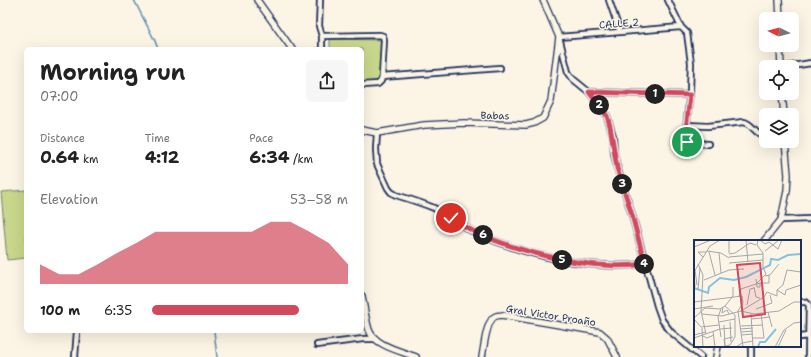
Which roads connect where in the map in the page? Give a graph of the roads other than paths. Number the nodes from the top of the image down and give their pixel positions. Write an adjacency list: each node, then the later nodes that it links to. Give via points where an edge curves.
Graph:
1 (257, 0): 12 (street)
2 (320, 0): 10 (street, via 319,26)
3 (543, 0): 11 (street)
4 (609, 0): 9 (street)
5 (668, 0): 8 (street)
6 (779, 0): 7 (street)
7 (780, 12)
8 (681, 27): 9 (street, CALLE 2); 20 (street, via 687,33 691,63)
9 (620, 32): 11 (street, CALLE 2)
10 (322, 36): 13 (street); 17 (street, via 383,36)
11 (559, 37): 19 (street, via 568,72); 23 (street, Babas, via 551,101 543,118 526,125 424,125)
12 (291, 47)
13 (322, 47)
14 (811, 63): 15 (street)
15 (799, 65)
16 (500, 68): 17 (street)
17 (382, 77): 18 (street, via 378,84)
18 (364, 85)
19 (589, 92): 20 (street); 30 (street, via 607,116 617,168)
20 (690, 95): 21 (street)
21 (687, 126): 24 (street, via 744,122); 25 (street, via 687,142)
22 (364, 130): 23 (street, Babas)
23 (377, 133): 30 (street, via 377,164 388,188 396,195 433,208 475,232 520,250 585,264)
24 (759, 134)
25 (708, 144)
26 (786, 148): 28 (street, via 788,191)
27 (811, 219): 28 (street)
28 (781, 220): 29 (street)
29 (765, 240)
30 (645, 264): 43 (street, via 662,320 670,332)
31 (801, 302): 35 (street, via 809,305)
32 (364, 306): 36 (street, via 369,330)
33 (77, 333): 39 (street)
34 (801, 336): 35 (street)
35 (808, 336): 45 (street)
36 (374, 339): 37 (street); 40 (street)
37 (317, 345)
38 (718, 347): 44 (street)
39 (75, 357)
40 (416, 357)
41 (482, 357): 42 (street, Gral Victor Proaño, via 491,319 502,315 600,332 607,338)
42 (617, 357)
43 (701, 357)
44 (716, 357)
45 (808, 357)

